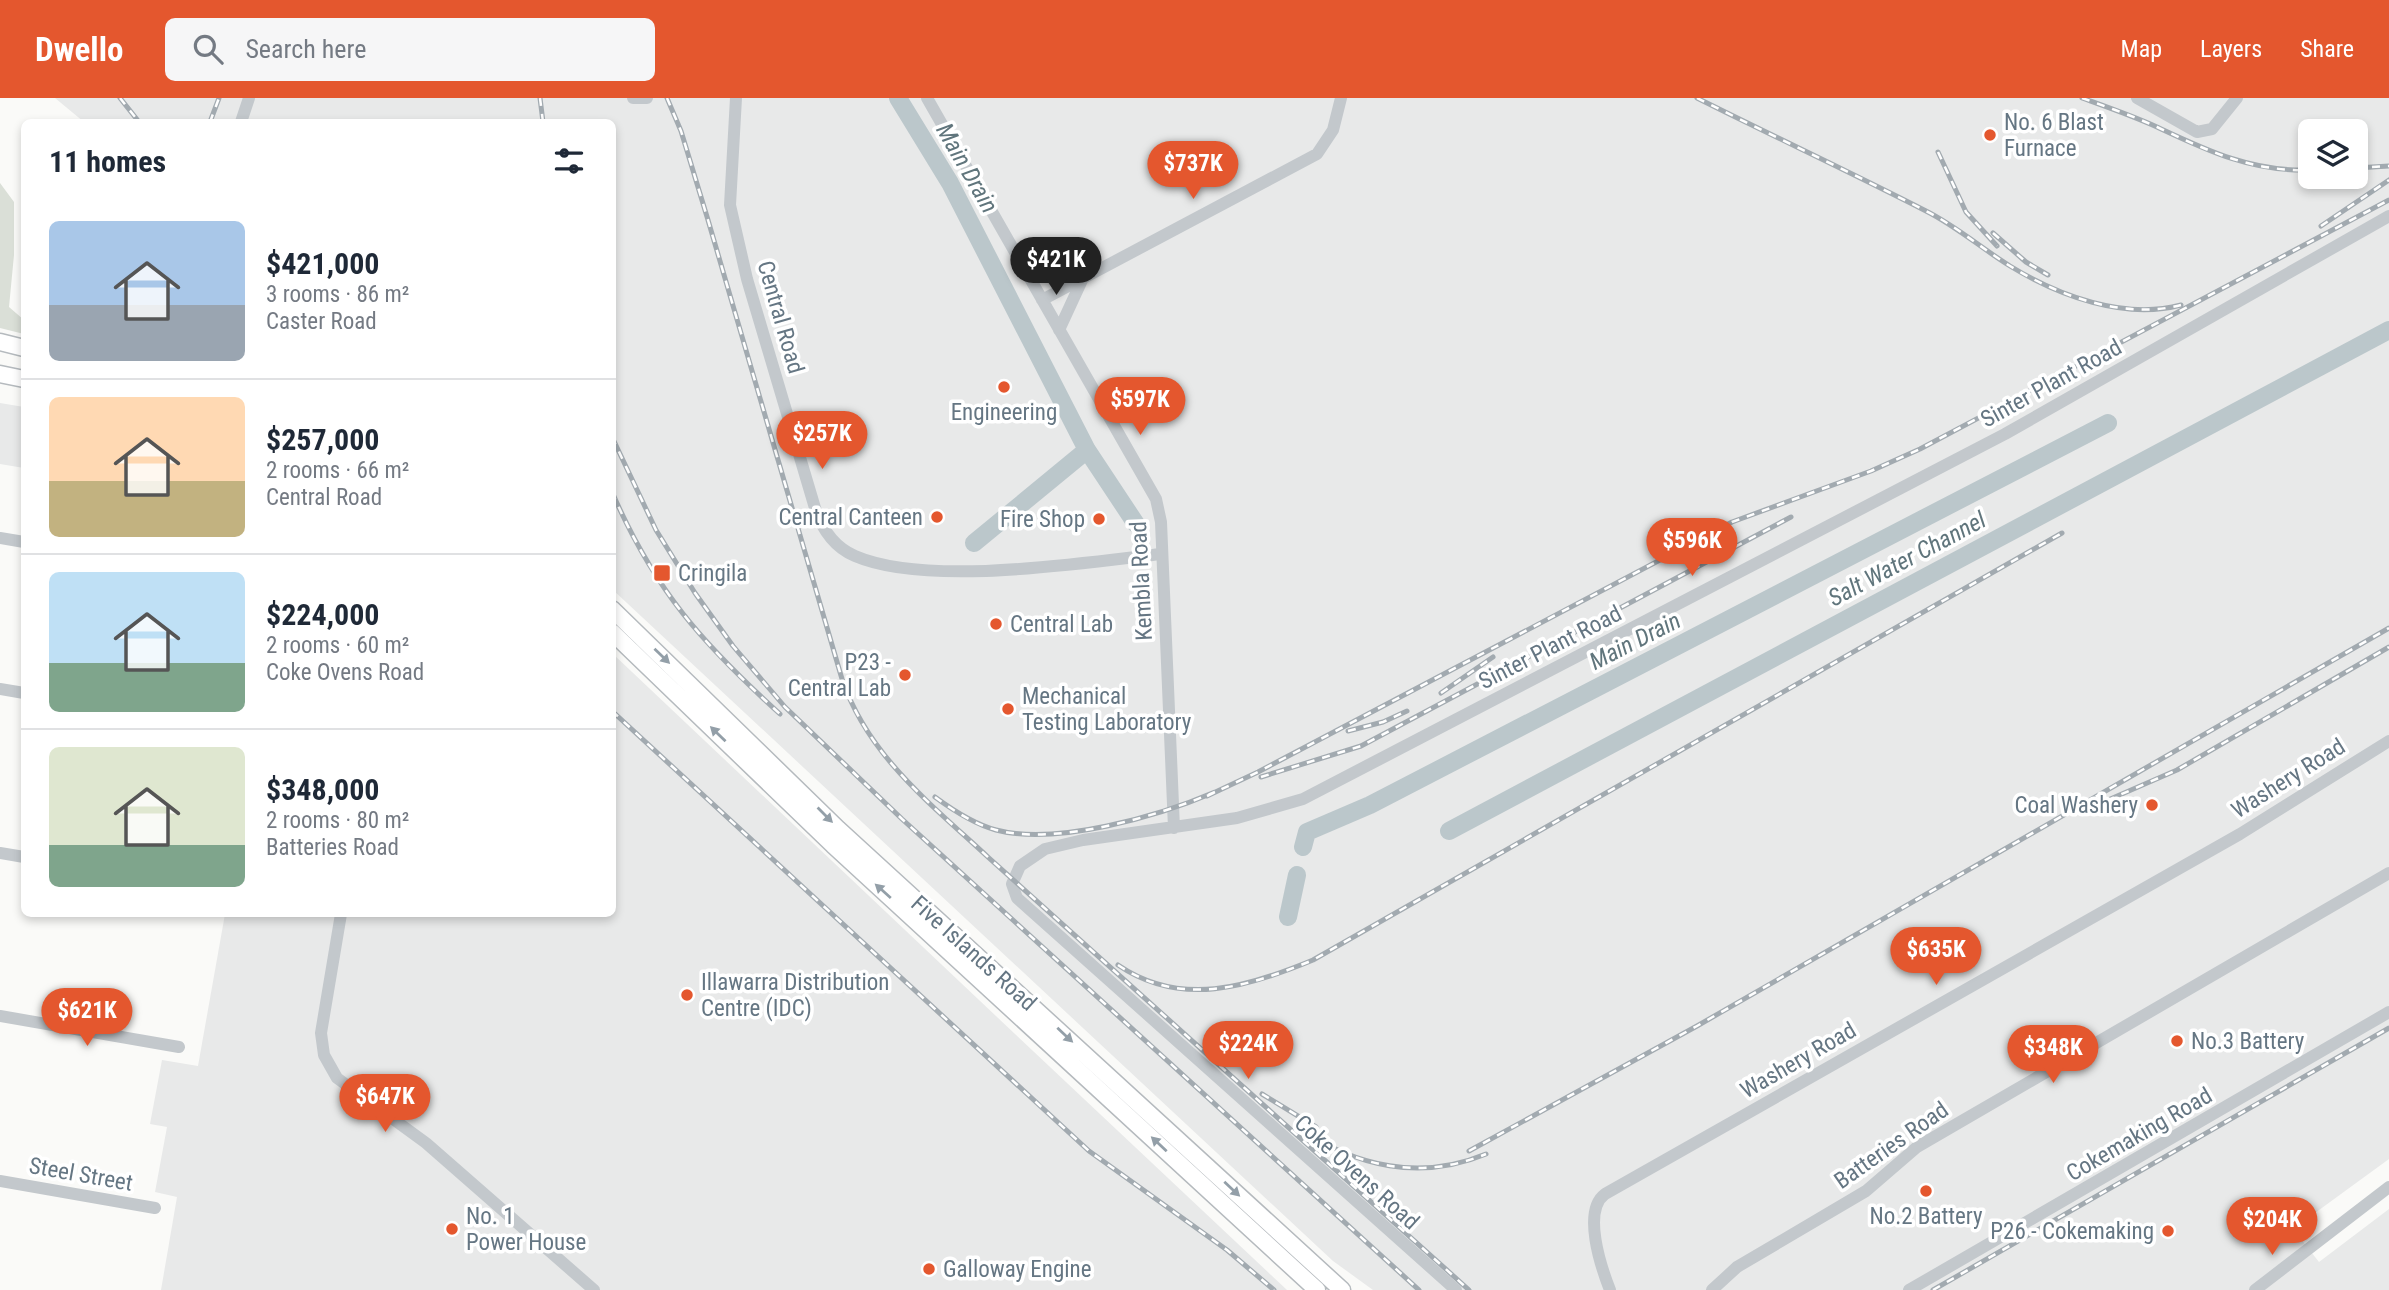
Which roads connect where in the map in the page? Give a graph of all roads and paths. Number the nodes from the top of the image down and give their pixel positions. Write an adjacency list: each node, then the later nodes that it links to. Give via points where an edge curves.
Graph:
1 (249, 98): 9 (street)
2 (633, 98): 3 (street)
3 (647, 98)
4 (736, 98): 22 (street, Central Road, via 730,205 747,279 816,509 833,541 868,561 959,572)
5 (927, 98): 12 (street, Kembla Road)
6 (1341, 98): 11 (street, via 1333,130 1317,154)
7 (2137, 98): 8 (street, via 2197,132 2212,129)
8 (2237, 98)
9 (243, 119)
10 (2389, 216): 28 (street, Sinter Plant Road, via 2005,434 1303,799 1255,814)
11 (1083, 278): 12 (street); 13 (street)
12 (1042, 300): 13 (street, Kembla Road)
13 (1059, 330): 22 (street, Kembla Road, via 1156,499)
14 (0, 342): 15 (main road)
15 (21, 347)
16 (0, 351): 17 (main road)
17 (21, 355)
18 (0, 374): 19 (main road)
19 (21, 378)
20 (0, 538): 21 (street)
21 (21, 542)
22 (1161, 554): 28 (street, Kembla Road)
23 (616, 613): 42 (main road, Five Islands Road, one-way to 42, via 838,828)
24 (616, 636): 41 (main road, Five Islands Road, one-way to 24, via 833,845)
25 (0, 689): 26 (street)
26 (21, 692)
27 (2389, 741): 44 (street, Washery Road, via 2240,834 1605,1194 1597,1202 1594,1218 1600,1266)
28 (1174, 828): 32 (street, Sinter Plant Road, via 1045,849 1020,866)
29 (0, 853): 30 (street)
30 (21, 857)
31 (2389, 873): 45 (street, Batteries Road, via 1917,1147 1866,1191 1737,1267)
32 (1012, 889): 43 (street, Coke Ovens Road)
33 (340, 917): 40 (street, via 321,1033 324,1055 337,1078 426,1143)
34 (2389, 1012): 46 (street, Cokemaking Road)
35 (0, 1016): 36 (street)
36 (179, 1047)
37 (0, 1181): 39 (street, Steel Street)
38 (2389, 1187): 47 (street)
39 (155, 1208)
40 (594, 1290)
41 (1317, 1290)
42 (1342, 1290)
43 (1456, 1290)
44 (1610, 1290)
45 (1712, 1290)
46 (1909, 1290)
47 (2255, 1290)

